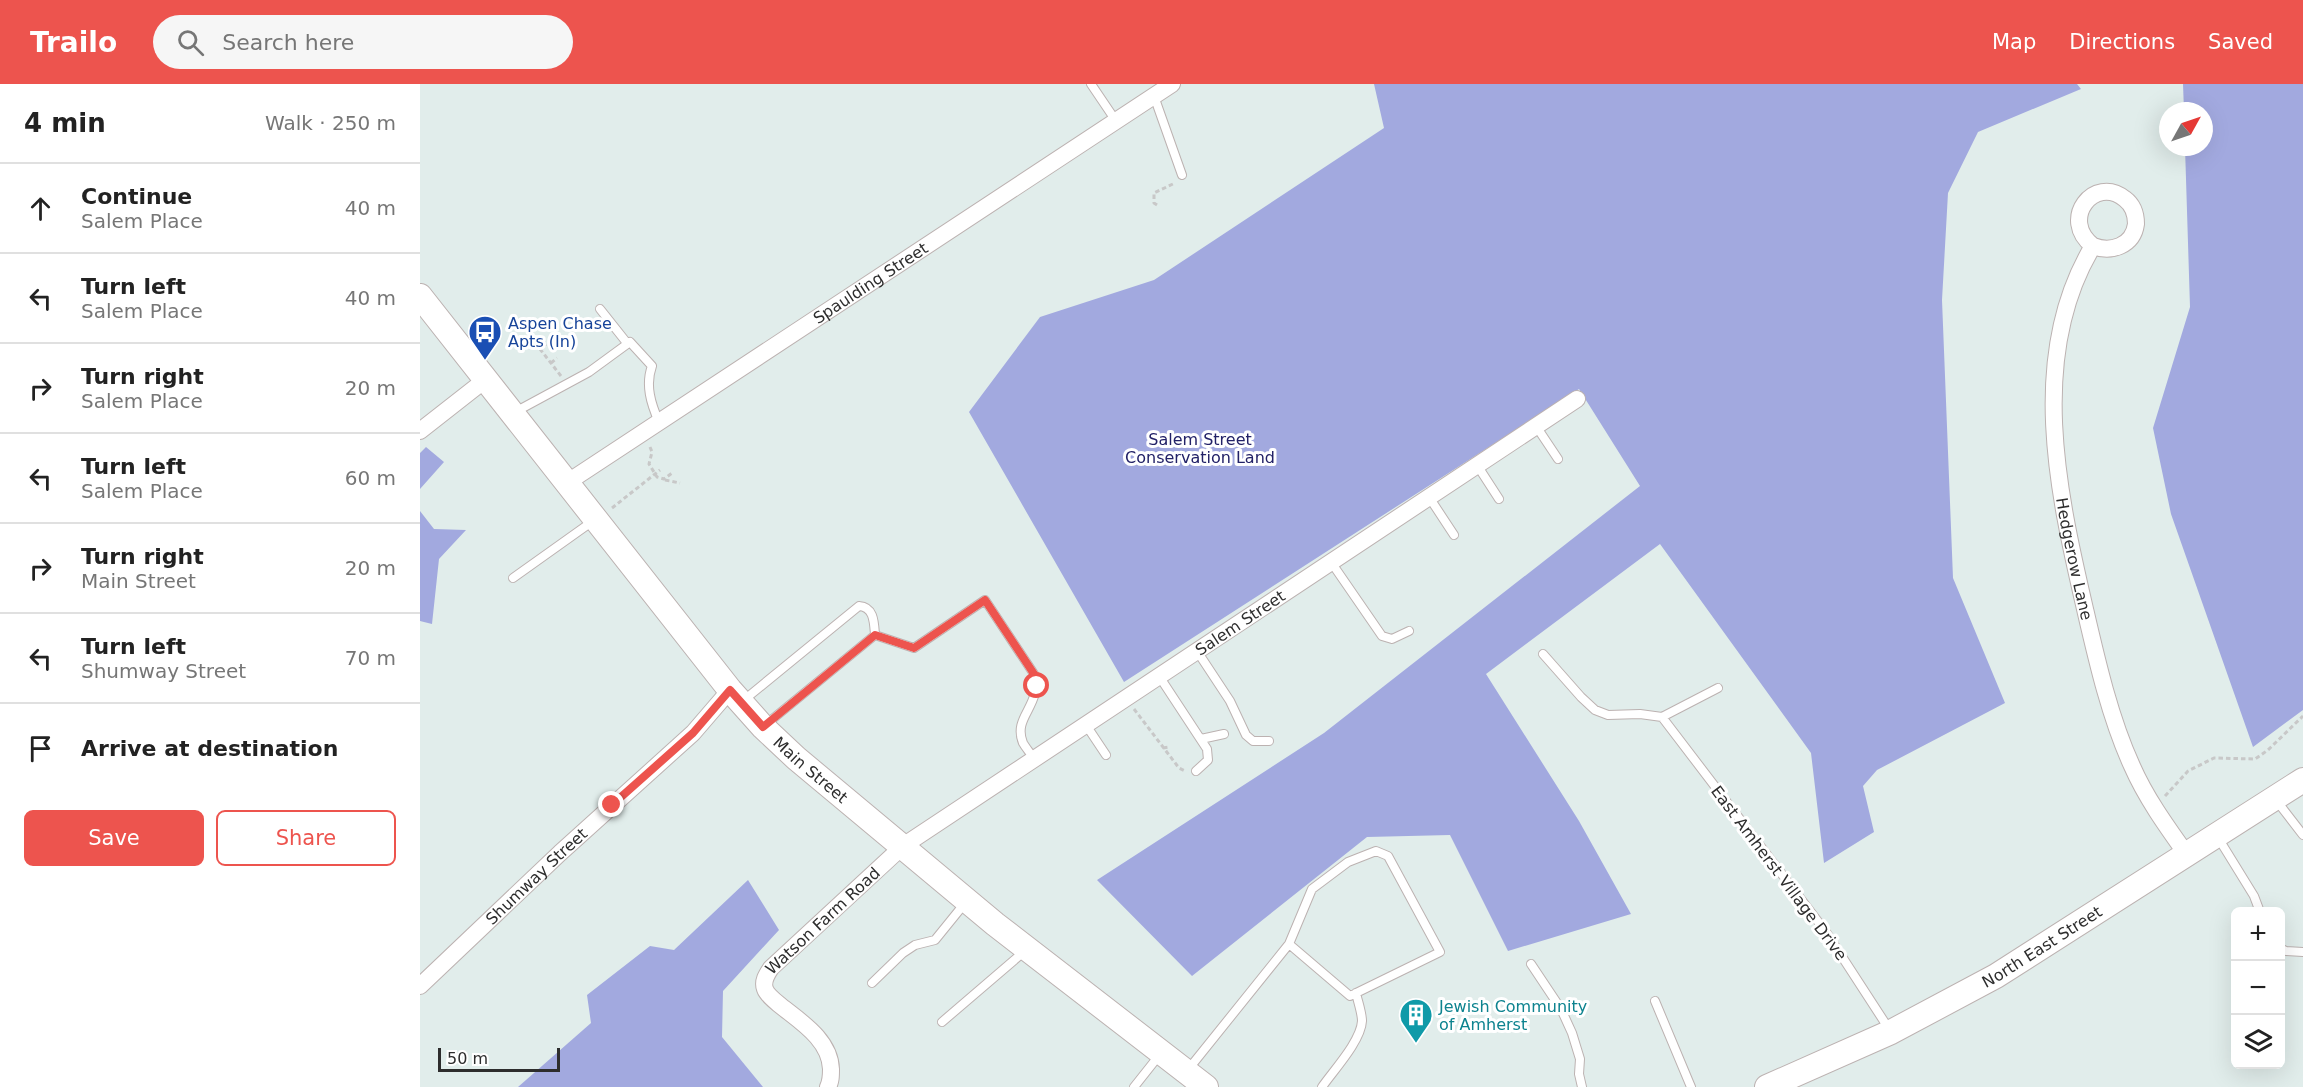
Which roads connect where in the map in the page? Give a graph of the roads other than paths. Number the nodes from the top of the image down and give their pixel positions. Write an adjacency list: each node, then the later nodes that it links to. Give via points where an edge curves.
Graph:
1 (1091, 84): 4 (lane)
2 (1173, 84): 3 (street, Spaulding Street)
3 (1154, 96): 4 (street, Spaulding Street); 5 (lane)
4 (1116, 122): 13 (street, Spaulding Street)
5 (1182, 176)
6 (2093, 246): 46 (street, Hedgerow Lane, via 2074,283 2057,353 2055,400 2060,491 2094,647 2124,747 2153,805)
7 (420, 296): 10 (main road, Main Street)
8 (600, 309): 9 (lane)
9 (627, 343): 12 (lane, via 589,372); 13 (lane, via 634,345 652,366 648,382 654,410)
10 (485, 380): 12 (main road, Main Street); 15 (street)
11 (1577, 399): 14 (street, Salem Street)
12 (512, 413): 18 (main road, Main Street)
13 (652, 426): 18 (street, Spaulding Street)
14 (1536, 426): 16 (lane); 17 (street, Salem Street)
15 (420, 431)
16 (1558, 459)
17 (1477, 465): 19 (street, Salem Street); 20 (lane)
18 (568, 482): 21 (main road, Main Street)
19 (1429, 497): 22 (lane); 23 (street, Salem Street)
20 (1499, 499)
21 (596, 519): 24 (lane); 31 (main road, Main Street)
22 (1454, 535)
23 (1331, 562): 25 (lane, via 1382,636 1392,639); 27 (street, Salem Street)
24 (513, 578)
25 (1409, 630)
26 (875, 635): 31 (lane, via 872,613 859,606); 34 (lane); 39 (lane, via 914,648 985,600 1034,674 1035,699 1020,731)
27 (1197, 651): 29 (street, Salem Street); 37 (lane, via 1230,701 1246,735 1253,741)
28 (1543, 654): 32 (lane, via 1595,710 1608,715)
29 (1159, 676): 33 (street, Salem Street); 36 (lane)
30 (1718, 688): 32 (lane)
31 (736, 696): 34 (main road, Main Street); 55 (street, Shumway Street, via 560,853)
32 (1662, 717): 59 (lane, East Amherst Village Drive, via 1826,932)
33 (1086, 725): 38 (lane); 39 (street, Salem Street)
34 (763, 727): 45 (main road, Main Street)
35 (1224, 734): 36 (lane)
36 (1201, 739): 40 (lane, via 1208,760)
37 (1269, 741)
38 (1106, 755)
39 (1034, 759): 45 (street, Salem Street)
40 (1196, 771)
41 (2303, 780): 42 (main road, North East Street)
42 (2275, 798): 43 (lane); 44 (main road, North East Street)
43 (2303, 835)
44 (2217, 836): 46 (main road, North East Street); 48 (lane)
45 (903, 846): 47 (main road, Main Street); 63 (street, Watson Farm Road, via 764,977 765,989 772,998 811,1030 826,1050 831,1066)
46 (2187, 855): 59 (main road, North East Street, via 1996,976)
47 (967, 900): 50 (main road, Main Street); 54 (lane, via 935,940 903,952)
48 (2258, 907)
49 (1289, 944): 56 (lane, via 1350,996); 56 (lane, via 1312,889 1348,862 1376,851 1388,856 1440,952); 61 (lane)
50 (1027, 950): 58 (lane); 60 (main road, Main Street)
51 (2285, 950): 52 (lane)
52 (2303, 952)
53 (1531, 964): 67 (lane, via 1572,1033 1580,1059)
54 (872, 983)
55 (420, 986)
56 (1356, 993): 66 (lane, via 1360,1029)
57 (1655, 1001): 68 (lane)
58 (942, 1022)
59 (1891, 1032): 62 (main road, North East Street)
60 (1161, 1053): 61 (main road, Main Street); 64 (lane)
61 (1187, 1072): 65 (main road, Main Street)
62 (1791, 1082): 69 (main road, North East Street)
63 (828, 1087)
64 (1134, 1087)
65 (1206, 1087)
66 (1322, 1087)
67 (1582, 1087)
68 (1691, 1087)
69 (1767, 1087)

